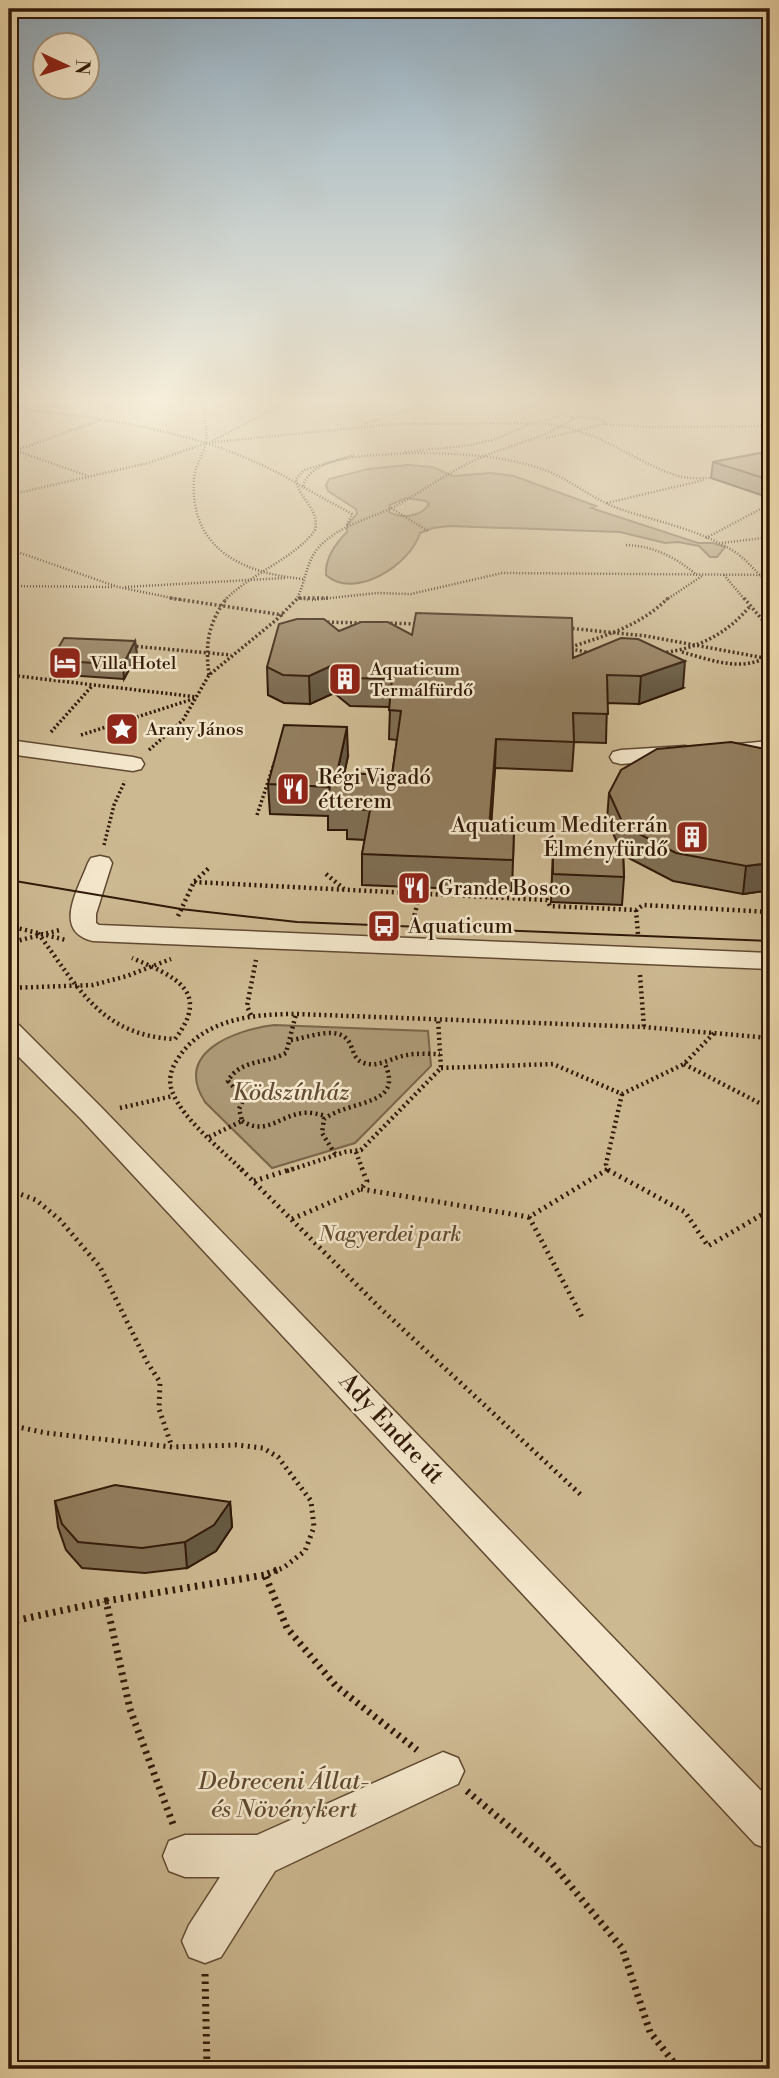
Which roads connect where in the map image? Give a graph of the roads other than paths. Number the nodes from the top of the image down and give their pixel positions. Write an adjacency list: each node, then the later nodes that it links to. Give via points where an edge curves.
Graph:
1 (9, 747): 4 (street)
2 (770, 748): 3 (street)
3 (621, 757)
4 (134, 764)
5 (100, 863): 6 (street, via 83,914 83,926 93,933)
6 (770, 961)
7 (9, 1031): 9 (street, Ady Endre út)
8 (443, 1771): 11 (street)
9 (770, 1829)
10 (184, 1856): 11 (street)
11 (259, 1856): 12 (street)
12 (205, 1941)

